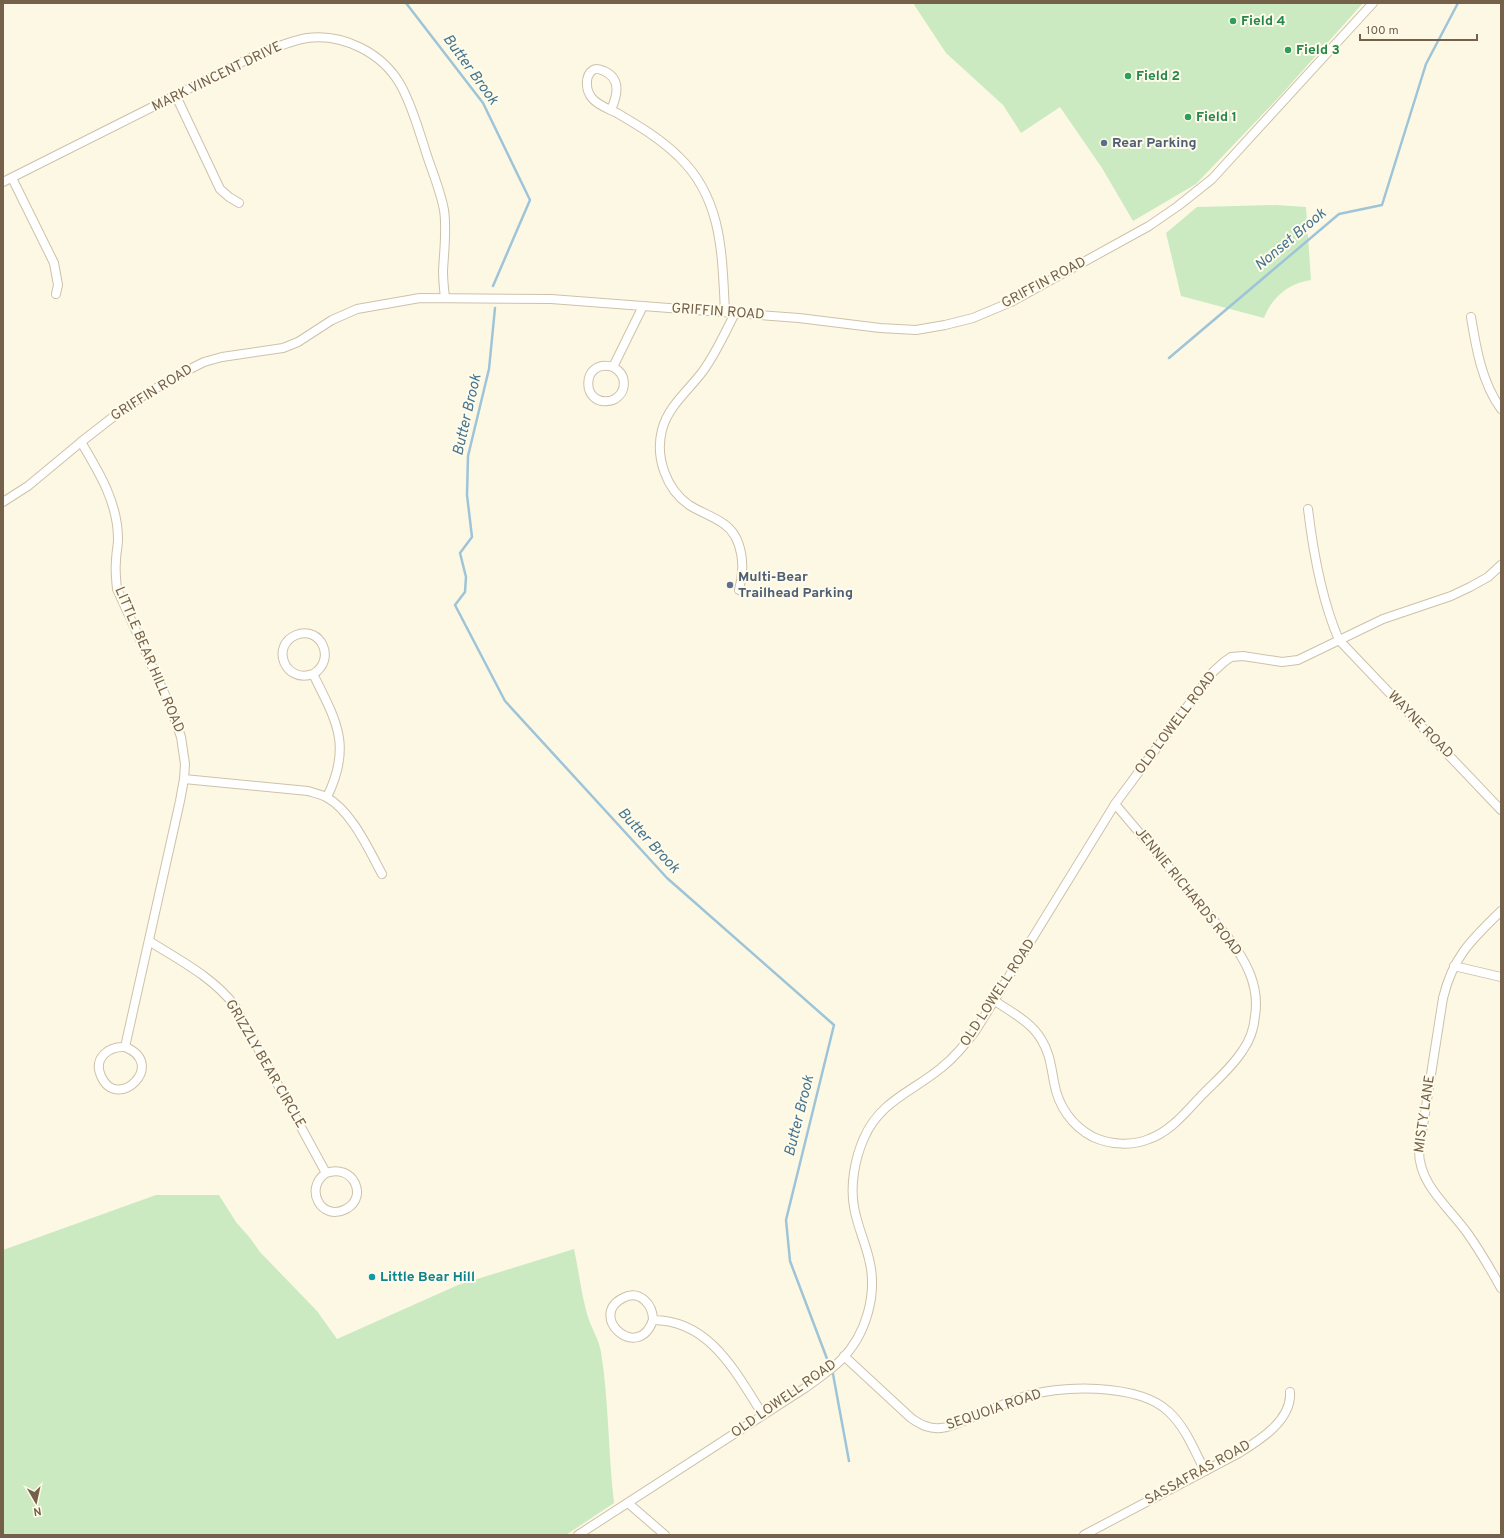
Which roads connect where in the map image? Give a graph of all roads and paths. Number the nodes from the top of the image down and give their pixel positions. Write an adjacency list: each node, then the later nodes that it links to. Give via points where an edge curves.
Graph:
1 (1373, 3): 11 (street, GRIFFIN ROAD, via 1199,191 1149,226 1011,302 967,320 916,330)
2 (176, 96): 4 (street, MARK VINCENT DRIVE); 6 (street, via 220,189); 8 (street, MARK VINCENT DRIVE, via 256,55 295,40 341,40 372,53 393,72 408,99 440,194 445,229)
3 (612, 110): 3 (street, via 595,101 589,93 587,79 594,70 607,72 614,80 617,95); 10 (street, via 670,149 688,166 704,190 718,226)
4 (12, 178): 5 (street, MARK VINCENT DRIVE); 7 (street, via 54,263 58,284)
5 (3, 182)
6 (239, 203)
7 (56, 294)
8 (445, 298): 9 (street, GRIFFIN ROAD, via 551,299); 15 (street, GRIFFIN ROAD, via 411,298 357,309 283,348 204,362 144,395)
9 (643, 306): 10 (street, GRIFFIN ROAD); 13 (street)
10 (725, 312): 11 (street, GRIFFIN ROAD)
11 (735, 313): 19 (street, via 710,361 670,411 662,430 660,447 665,474 678,495 688,504 725,525 733,533 742,558 743,573)
12 (1471, 317): 14 (street, via 1486,380)
13 (613, 367): 13 (street, via 622,376 624,388 620,396 613,400 600,401 591,393 589,377 597,368)
14 (1501, 409)
15 (81, 442): 16 (street, GRIFFIN ROAD, via 28,486); 22 (street, LITTLE BEAR HILL ROAD, via 108,490 114,509 118,539 115,573 117,589 177,724 184,751)
16 (3, 502)
17 (1308, 509): 20 (street, WAYNE ROAD, via 1329,616)
18 (1501, 565): 20 (street, OLD LOWELL ROAD, via 1488,577 1451,596 1383,619)
19 (739, 590)
20 (1340, 640): 24 (street, OLD LOWELL ROAD, via 1298,660 1282,662 1243,656 1224,662 1192,699); 25 (street, WAYNE ROAD)
21 (313, 674): 21 (street, via 320,669 324,661 325,652 322,644 312,635 295,636 288,641 284,649 283,658 286,666 300,676); 23 (street, via 332,712 340,740 338,772)
22 (184, 779): 23 (street, via 308,791); 28 (street, LITTLE BEAR HILL ROAD)
23 (327, 797): 26 (street, via 357,831)
24 (1115, 804): 31 (street, OLD LOWELL ROAD); 31 (street, JENNIE RICHARDS ROAD, via 1227,936 1248,968 1255,991 1256,1015 1244,1049 1230,1067 1170,1128 1150,1139 1116,1143 1094,1137 1067,1115 1057,1095 1051,1062 1041,1038 1022,1019)
25 (1501, 810)
26 (382, 874)
27 (1501, 911): 29 (street, MISTY LANE, via 1469,943)
28 (149, 940): 32 (street, LITTLE BEAR HILL ROAD); 33 (street, GRIZZLY BEAR CIRCLE, via 206,978 227,996)
29 (1454, 966): 30 (street); 34 (street, MISTY LANE, via 1442,1003 1418,1151 1419,1158 1426,1180 1467,1233)
30 (1501, 977)
31 (995, 1000): 36 (street, OLD LOWELL ROAD, via 960,1052 942,1068 884,1108 863,1138 852,1186 854,1207 870,1260 870,1306 863,1330)
32 (125, 1047): 32 (street, via 110,1048 100,1059 99,1074 114,1088 121,1089 134,1084 141,1073 140,1060 132,1049)
33 (326, 1173): 33 (street, via 316,1186 319,1202 329,1210 345,1210 356,1197 353,1180 343,1172)
34 (1501, 1288)
35 (653, 1320): 35 (street, via 641,1335 628,1337 616,1331 611,1311 619,1300 633,1295 646,1301 653,1313); 38 (street, via 677,1323 708,1341 727,1359)
36 (844, 1356): 38 (street, OLD LOWELL ROAD, via 805,1388); 39 (street, SEQUOIA ROAD, via 911,1418 922,1426 932,1428 951,1426 1022,1397 1052,1390 1095,1389 1136,1395 1154,1401 1168,1410 1179,1422)
37 (1290, 1392): 39 (street, SASSAFRAS ROAD, via 1285,1414 1266,1434 1239,1453)
38 (763, 1415): 40 (street, OLD LOWELL ROAD)
39 (1205, 1471): 43 (street, SASSAFRAS ROAD)
40 (628, 1503): 41 (street, OLD LOWELL ROAD); 42 (street)
41 (578, 1535)
42 (665, 1535)
43 (1084, 1535)

